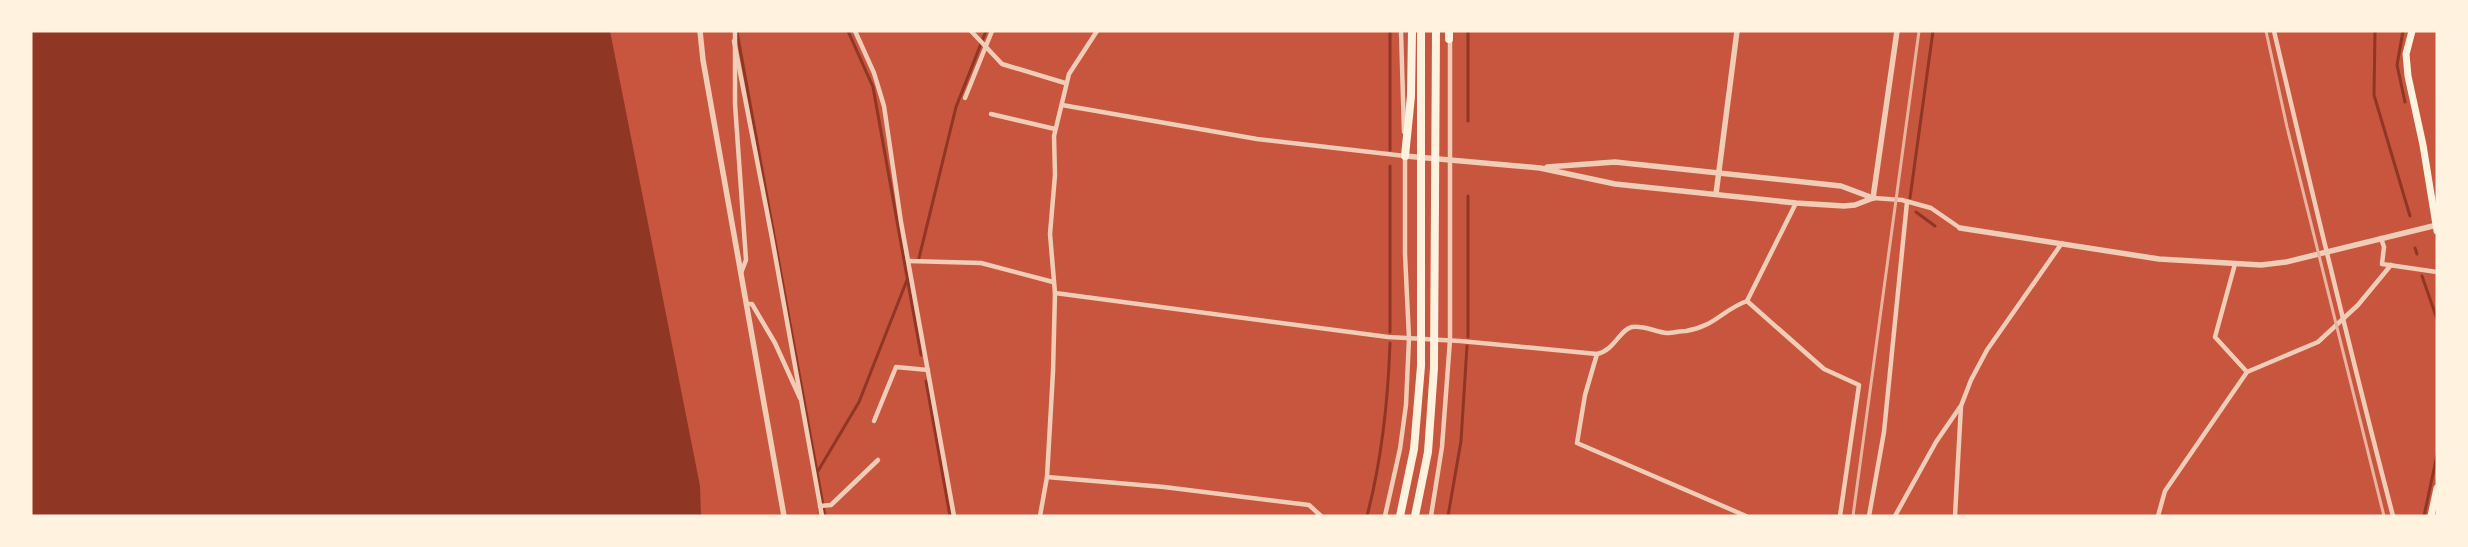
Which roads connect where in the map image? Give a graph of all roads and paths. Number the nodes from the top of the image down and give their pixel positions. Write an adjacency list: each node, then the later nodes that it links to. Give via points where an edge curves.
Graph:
1 (700, 31): 40 (street)
2 (734, 31): 16 (street)
3 (855, 31): 36 (street, via 874,73 884,106)
4 (971, 31): 17 (street)
5 (992, 31): 17 (street)
6 (1097, 31): 18 (street)
7 (1402, 31): 23 (street)
8 (1412, 31): 23 (highway, via 1411,96)
9 (1422, 31): 64 (highway, via 1421,366 1414,450)
10 (1436, 31): 65 (highway, via 1434,368 1428,452)
11 (1737, 31): 26 (street)
12 (1897, 31): 28 (street)
13 (2274, 31): 35 (street)
14 (2412, 31): 31 (main road, via 2406,54 2408,76)
15 (1450, 34): 24 (street)
16 (734, 41): 40 (street, via 746,260); 51 (street)
17 (983, 45): 18 (street, via 1002,64); 19 (street)
18 (1066, 83): 20 (street)
19 (965, 98)
20 (1062, 105): 22 (street); 23 (street, via 1257,139)
21 (991, 114): 22 (street)
22 (1055, 129): 41 (street, via 1050,234)
23 (1405, 156): 24 (street); 46 (street, via 1404,254)
24 (1450, 160): 25 (street); 47 (street)
25 (1540, 168): 26 (street, via 1615,162); 27 (street, via 1615,184)
26 (1719, 172): 27 (street); 28 (street, via 1841,186)
27 (1716, 194): 30 (street)
28 (1873, 198): 29 (street); 30 (street, via 1849,205)
29 (1907, 202): 32 (street, via 1931,208); 69 (street, via 1884,432)
30 (1796, 203): 43 (street)
31 (2436, 227): 33 (street)
32 (1960, 228): 34 (street)
33 (2381, 238): 35 (street); 38 (street, via 2384,246 2382,264)
34 (2062, 243): 37 (street, via 2159,259); 52 (street, via 1987,350)
35 (2328, 251): 37 (street, via 2262,265); 45 (street)
36 (909, 260): 41 (street, via 981,263); 49 (street)
37 (2235, 264): 50 (street, via 2215,337)
38 (2391, 265): 39 (street); 45 (street)
39 (2437, 272)
40 (741, 273): 44 (street)
41 (1054, 282): 42 (street)
42 (1055, 293): 46 (street); 55 (street)
43 (1747, 301): 48 (street, via 1733,306 1719,319 1700,328 1668,333 1633,327 1626,330 1610,350); 68 (street, via 1824,369 1859,385)
44 (748, 304): 51 (street, via 752,304 775,343); 58 (street)
45 (2342, 320): 50 (street, via 2309,347); 73 (street)
46 (1409, 338): 47 (street); 63 (street, via 1406,405)
47 (1450, 340): 48 (street); 66 (street, via 1442,447)
48 (1597, 354): 67 (street, via 1577,443)
49 (928, 370): 53 (street, via 896,367); 60 (street)
50 (2247, 372): 72 (street, via 2165,491)
51 (801, 399): 57 (street)
52 (1961, 406): 70 (street, via 1936,442); 71 (street)
53 (874, 421)
54 (878, 460): 57 (street, via 831,505)
55 (1047, 477): 61 (street); 62 (street, via 1164,486 1309,504)
56 (2437, 488): 74 (main road)
57 (823, 506): 59 (street)
58 (784, 516)
59 (822, 516)
60 (954, 516)
61 (1040, 516)
62 (1321, 516)
63 (1385, 516)
64 (1400, 516)
65 (1415, 516)
66 (1431, 516)
67 (1746, 516)
68 (1840, 516)
69 (1869, 516)
70 (1896, 516)
71 (1954, 516)
72 (2158, 516)
73 (2393, 516)
74 (2431, 516)

